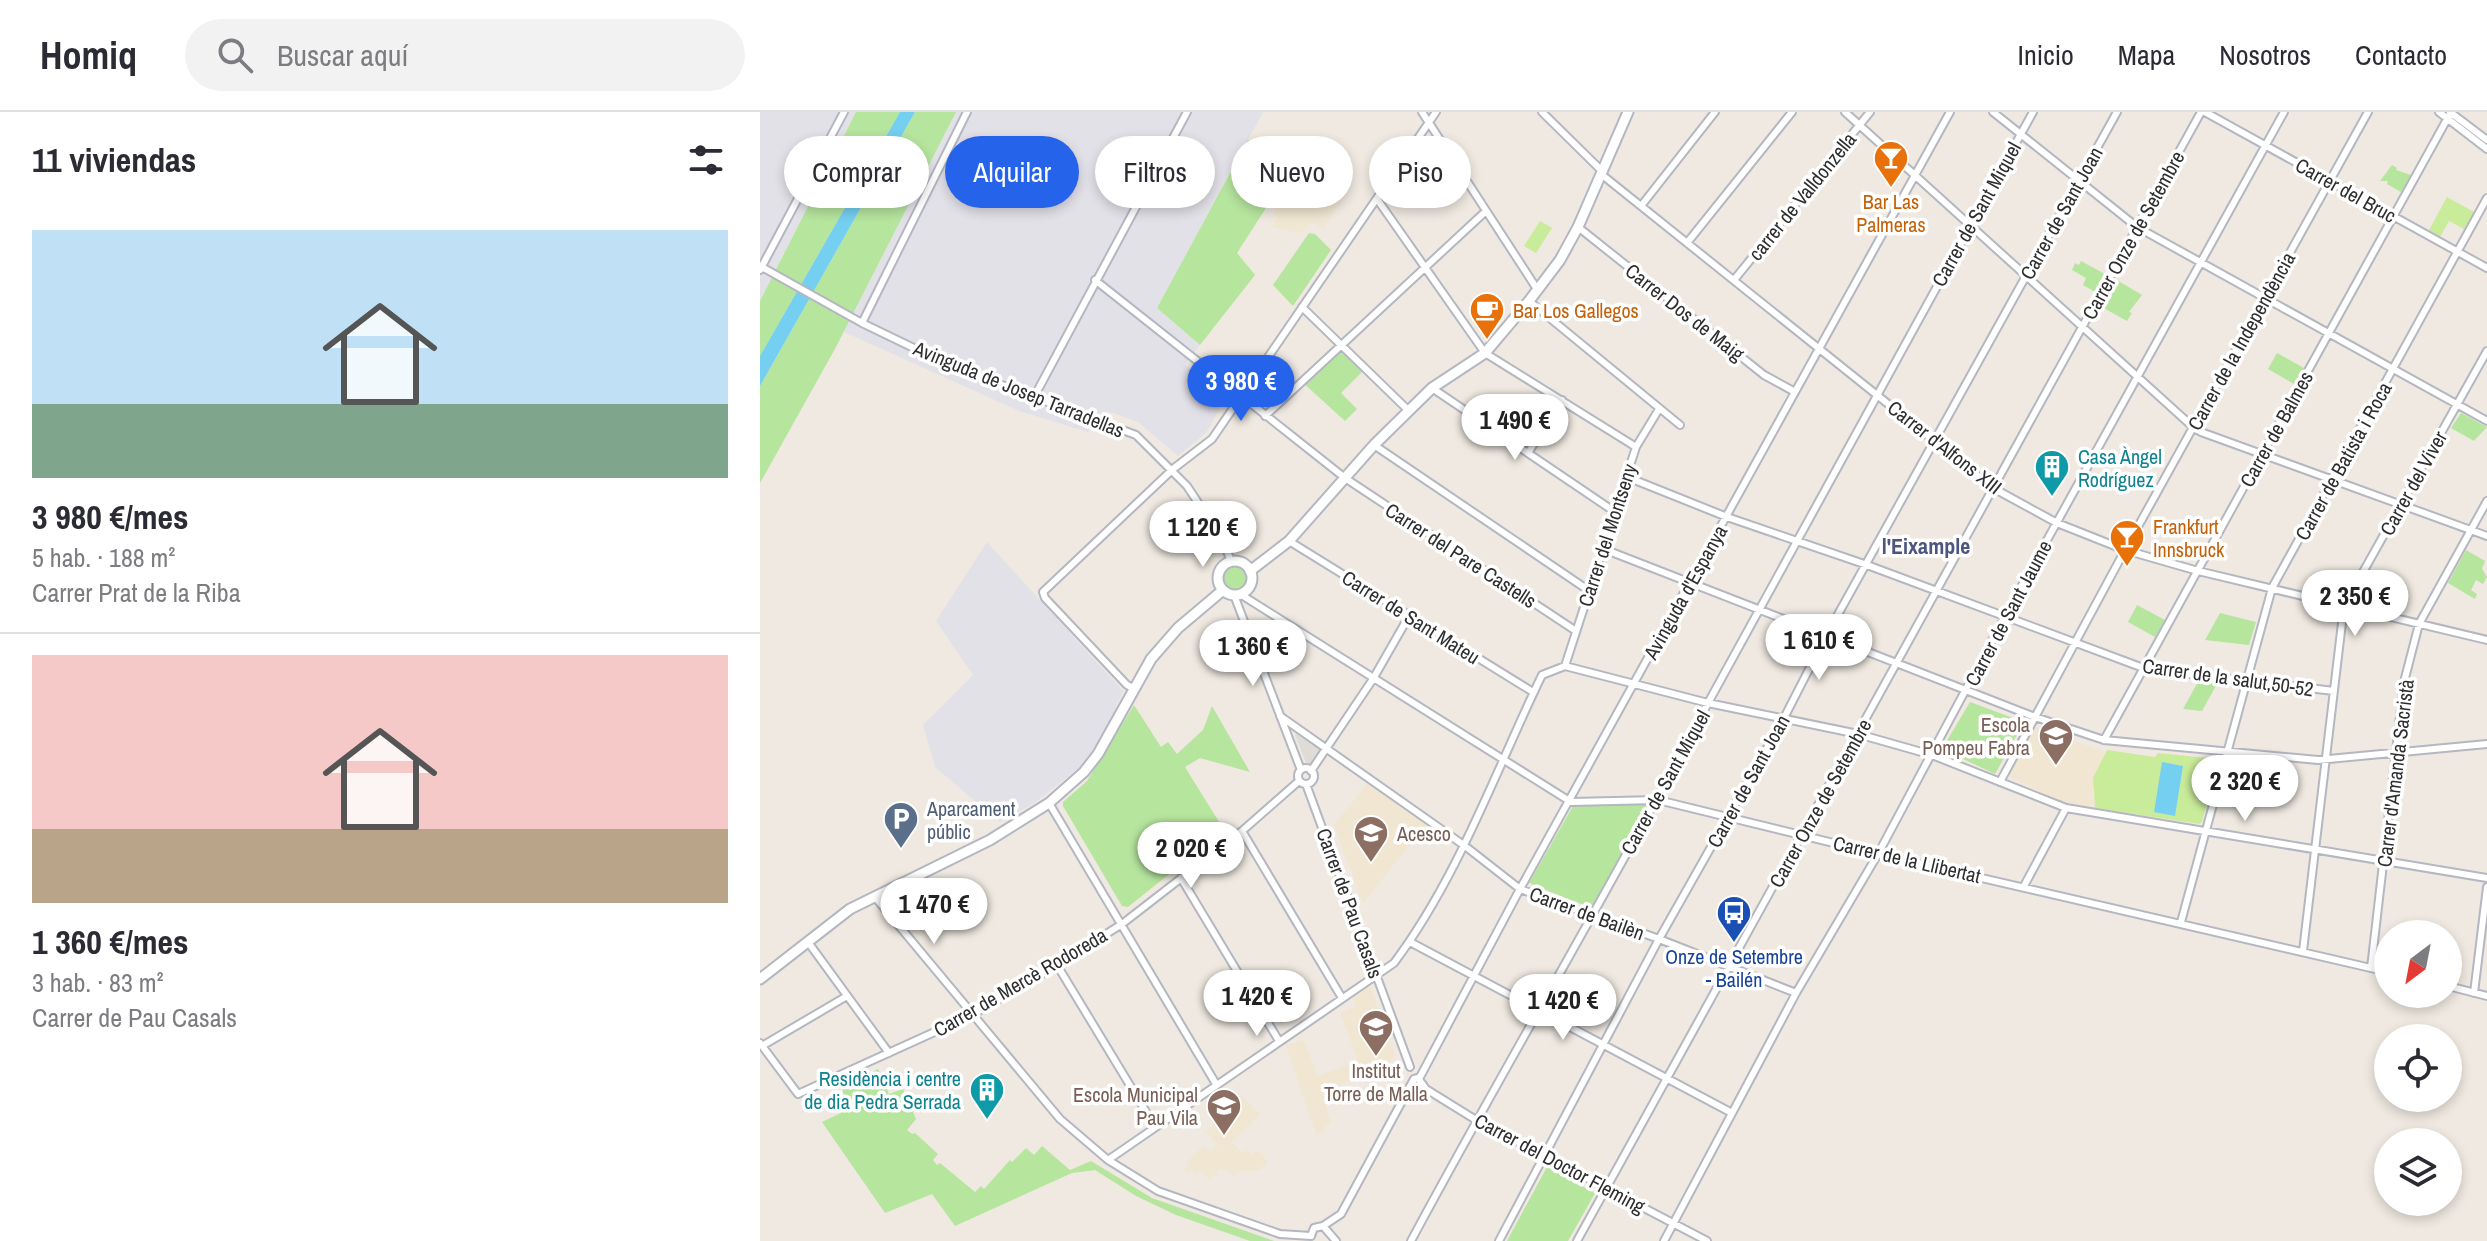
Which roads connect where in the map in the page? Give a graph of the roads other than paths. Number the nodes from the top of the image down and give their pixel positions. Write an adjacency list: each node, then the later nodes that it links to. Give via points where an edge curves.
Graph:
1 (844, 112): 45 (street)
2 (967, 112): 54 (street)
3 (1187, 112): 48 (street)
4 (1422, 112): 21 (street)
5 (1436, 112): 21 (street)
6 (1542, 112): 28 (street, Carrer d'Alfons XIII)
7 (1628, 112): 28 (street)
8 (1715, 112): 33 (street)
9 (1792, 112): 41 (street)
10 (1845, 112): 22 (street)
11 (1870, 112): 22 (street, carrer de Valldonzella)
12 (1950, 112): 29 (street, Avinguda d'Espanya)
13 (1993, 112): 23 (street)
14 (2033, 112): 23 (street, Carrer de Sant Miquel)
15 (2117, 112): 30 (street, Carrer de Sant Joan)
16 (2203, 112): 26 (street, Carrer del Bruc); 40 (street, Carrer Onze de Setembre)
17 (2284, 112): 26 (street, Carrer de Sant Jaume)
18 (2368, 112): 31 (street, Carrer de la Independència)
19 (2439, 112): 20 (street)
20 (2450, 114): 25 (street); 27 (street); 37 (street, Carrer de Balmes)
21 (1430, 122): 24 (street); 36 (street)
22 (1859, 125): 29 (street); 49 (street, carrer de Valldonzella)
23 (2020, 134): 30 (street); 38 (street, Carrer de Sant Miquel)
24 (1420, 136)
25 (2487, 140)
26 (2266, 145): 31 (street, Carrer del Bruc); 43 (street, Carrer de Sant Jaume)
27 (2487, 149)
28 (1602, 173): 33 (street, Carrer d'Alfons XIII); 39 (street)
29 (1915, 176): 38 (street); 58 (street, Avinguda d'Espanya)
30 (2080, 181): 40 (street); 47 (street, Carrer de Sant Joan)
31 (2330, 181): 37 (street, Carrer del Bruc); 51 (street, Carrer de la Independència)
32 (2487, 198): 42 (street, Carrer de Batista i Roca)
33 (1641, 206): 41 (street, Carrer d'Alfons XIII)
34 (1371, 208): 53 (street)
35 (1384, 208): 44 (street)
36 (1486, 211): 44 (street); 50 (street)
37 (2393, 218): 42 (street, Carrer del Bruc); 56 (street, Carrer de Balmes)
38 (1971, 225): 47 (street); 65 (street, Carrer de Sant Miquel)
39 (1578, 227): 50 (street); 64 (street, Carrer Dos de Maig, via 1764,375)
40 (2137, 227): 43 (street); 55 (street, Carrer Onze de Setembre)
41 (1687, 243): 49 (street, Carrer d'Alfons XIII)
42 (2458, 251): 46 (street, Carrer del Bruc); 61 (street, Carrer de Batista i Roca)
43 (2201, 263): 51 (street); 62 (street, Carrer de Sant Jaume)
44 (1426, 266): 57 (street); 60 (street)
45 (761, 268): 54 (street, Avinguda de Josep Tarradellas)
46 (2487, 268)
47 (2027, 276): 55 (street); 76 (street, Carrer de Sant Joan)
48 (1095, 280): 66 (street, Carrer del Pare Castells); 67 (street)
49 (1734, 280): 58 (street, Carrer d'Alfons XIII)
50 (1537, 289): 52 (street)
51 (2264, 299): 56 (street); 75 (street, Carrer de la Independència)
52 (1529, 301): 60 (street); 70 (street)
53 (1302, 307): 57 (street); 66 (street)
54 (862, 323): 67 (street, Avinguda de Josep Tarradellas)
55 (2083, 327): 62 (street); 85 (street, Carrer Onze de Setembre)
56 (2329, 335): 61 (street); 80 (street, Carrer de Balmes)
57 (1340, 344): 71 (street); 72 (street)
58 (1818, 348): 64 (street, Avinguda d'Espanya); 65 (street, Carrer d'Alfons XIII)
59 (2487, 351): 69 (street, Carrer del Viver)
60 (1485, 353): 63 (street); 68 (street)
61 (2394, 370): 69 (street); 84 (street, Carrer de Batista i Roca)
62 (2137, 377): 75 (street); 90 (street, Carrer de Sant Jaume)
63 (1432, 388): 71 (street); 79 (street)
64 (1795, 392): 89 (street, Avinguda d'Espanya)
65 (1877, 394): 76 (street, Carrer d'Alfons XIII); 94 (street, Carrer de Sant Miquel)
66 (1240, 396): 72 (street, Carrer del Pare Castells); 81 (street, via 1212,439)
67 (1033, 399): 81 (street, Avinguda de Josep Tarradellas, via 1136,435)
68 (1562, 400): 78 (street); 79 (street)
69 (2457, 405): 73 (street); 87 (street, Carrer del Viver)
70 (1659, 409): 74 (street); 78 (street, Carrer del Montseny)
71 (1409, 411): 77 (street)
72 (1265, 416): 83 (street, Carrer del Pare Castells)
73 (2487, 421)
74 (1680, 425)
75 (2193, 427): 80 (street); 96 (street, Carrer de la Independència)
76 (1935, 440): 85 (street, Carrer d'Alfons XIII); 98 (street, Carrer de Sant Joan)
77 (1374, 445): 83 (street); 104 (street)
78 (1636, 447): 82 (street, Carrer del Montseny)
79 (1528, 453): 88 (street)
80 (2262, 455): 84 (street); 100 (street, Carrer de Balmes)
81 (1173, 469): 97 (street, Avinguda de Josep Tarradellas, via 1222,539); 122 (street, via 1043,592)
82 (1627, 477): 88 (street, Carrer del Montseny); 89 (street, Carrer de la salut,50-52)
83 (1345, 478): 93 (street); 112 (street, Carrer del Pare Castells)
84 (2332, 480): 87 (street); 102 (street, Carrer de Batista i Roca)
85 (1993, 488): 90 (street, Carrer d'Alfons XIII); 105 (street, Carrer Onze de Setembre)
86 (2487, 501): 91 (street, Carrer d'Amanda Sacristà)
87 (2400, 504): 91 (street); 107 (street, Carrer del Viver)
88 (1615, 512): 95 (street, Carrer del Montseny)
89 (1727, 517): 94 (street, Carrer de la salut,50-52); 101 (street, Avinguda d'Espanya)
90 (2057, 523): 96 (street, Carrer d'Alfons XIII); 110 (street, Carrer de Sant Jaume)
91 (2471, 530): 92 (street); 111 (street, Carrer d'Amanda Sacristà)
92 (2487, 536)
93 (1289, 541): 99 (street); 109 (street, Carrer de Sant Mateu)
94 (1798, 543): 98 (street, Carrer de la salut,50-52); 108 (street, Carrer de Sant Miquel)
95 (1601, 548): 101 (street); 104 (street, Carrer del Montseny)
96 (2125, 550): 100 (street, Carrer d'Alfons XIII); 115 (street, Carrer de la Independència)
97 (1231, 561): 99 (street, via 1242,562); 103 (street, via 1219,574)
98 (1867, 565): 105 (street, Carrer de la salut,50-52); 113 (street, Carrer de Sant Joan)
99 (1250, 571): 106 (street, via 1249,588)
100 (2198, 571): 102 (street, Carrer d'Alfons XIII); 118 (street, Carrer de Balmes)
101 (1691, 583): 108 (street); 121 (street, Avinguda d'Espanya)
102 (2272, 588): 107 (street, Carrer d'Alfons XIII); 120 (street, Carrer de Batista i Roca)
103 (1223, 590): 106 (street); 122 (street, via 1178,628 1151,659)
104 (1588, 590): 112 (street, Carrer del Montseny)
105 (1937, 591): 110 (street, Carrer de la salut,50-52); 116 (street, Carrer Onze de Setembre)
106 (1237, 594): 119 (street); 127 (street)
107 (2344, 606): 111 (street, Carrer d'Alfons XIII); 124 (street, Carrer del Viver)
108 (1759, 611): 113 (street); 126 (street, Carrer de Sant Miquel)
109 (1409, 616): 119 (street); 125 (street, Carrer de Sant Mateu)
110 (2005, 616): 115 (street, Carrer de la salut,50-52); 123 (street, Carrer de Sant Jaume)
111 (2419, 624): 114 (street, Carrer d'Alfons XIII); 135 (street, Carrer d'Amanda Sacristà, via 2404,682)
112 (1576, 631): 117 (street, Carrer del Montseny)
113 (1826, 636): 116 (street); 129 (street, Carrer de Sant Joan)
114 (2487, 640)
115 (2076, 641): 118 (street, Carrer de la salut,50-52); 128 (street, Carrer de la Independència)
116 (1898, 663): 123 (street); 130 (street, Carrer Onze de Setembre)
117 (1565, 666): 121 (street); 125 (street, via 1542,675)
118 (2146, 669): 120 (street, Carrer de la salut,50-52); 131 (street, Carrer de Balmes)
119 (1373, 679): 133 (street); 137 (street)
120 (2246, 681): 124 (street, Carrer de la salut,50-52); 134 (street, Carrer de Batista i Roca)
121 (1633, 685): 126 (street); 144 (street, Avinguda d'Espanya)
122 (1135, 689): 145 (street, via 1098,754)
123 (1967, 690): 128 (street); 136 (street, Carrer de Sant Jaume)
124 (2334, 691): 138 (street, Carrer del Viver)
125 (1533, 692): 137 (street)
126 (1708, 703): 129 (street); 143 (street, Carrer de Sant Miquel)
127 (1280, 716): 133 (street, Carrer de Bailèn); 139 (street)
128 (2035, 717): 131 (street); 141 (street, Carrer de la Independència)
129 (1784, 718): 130 (street); 147 (street, Carrer de Sant Joan)
130 (1858, 734): 136 (street); 150 (street, Carrer Onze de Setembre)
131 (2104, 740): 134 (street)
132 (2487, 744): 135 (street)
133 (1328, 749): 140 (street); 151 (street, Carrer de Bailèn)
134 (2226, 752): 138 (street); 149 (street, Carrer de Batista i Roca)
135 (2397, 752): 138 (street); 154 (street, Carrer d'Amanda Sacristà)
136 (1932, 755): 141 (street); 153 (street, Carrer de Sant Jaume)
137 (1504, 758): 144 (street); 151 (street)
138 (2325, 760): 152 (street, Carrer del Viver)
139 (1301, 770): 140 (street); 142 (street)
140 (1311, 771): 142 (street, via 1314,778)
141 (2000, 782): 146 (street)
142 (1303, 783): 148 (street, Carrer de Mercè Rodoreda); 173 (street, Carrer de Pau Casals)
143 (1658, 800): 144 (street, Carrer de la Llibertat); 147 (street, Carrer de la Llibertat); 161 (street, Carrer de Sant Miquel)
144 (1571, 802): 159 (street, Avinguda d'Espanya)
145 (1049, 803): 160 (street, via 990,840); 163 (street)
146 (2066, 808): 149 (street); 157 (street)
147 (1729, 816): 150 (street, Carrer de la Llibertat); 164 (street, Carrer de Sant Joan)
148 (1242, 831): 155 (street, Carrer de Mercè Rodoreda); 180 (street)
149 (2205, 831): 152 (street); 162 (street, Carrer de Batista i Roca)
150 (1804, 834): 153 (street, Carrer de la Llibertat); 169 (street, Carrer Onze de Setembre)
151 (1465, 846): 159 (street, Carrer de Bailèn); 166 (street)
152 (2313, 850): 154 (street); 167 (street, Carrer del Viver)
153 (1878, 854): 157 (street, Carrer de la Llibertat); 176 (street, Carrer de Sant Jaume)
154 (2384, 861): 156 (street); 170 (street, Carrer d'Amanda Sacristà)
155 (1181, 878): 163 (street, Carrer de Mercè Rodoreda); 183 (street)
156 (2487, 878)
157 (2024, 886): 162 (street, Carrer de la Llibertat)
158 (2487, 887): 177 (street)
159 (1520, 889): 161 (street, Carrer de Bailèn); 172 (street, Avinguda d'Espanya)
160 (874, 896): 165 (street); 182 (street)
161 (1591, 915): 164 (street, Carrer de Bailèn); 181 (street, Carrer de Sant Miquel)
162 (2181, 922): 167 (street, Carrer de la Llibertat)
163 (1122, 924): 168 (street, Carrer de Mercè Rodoreda); 190 (street)
164 (1659, 939): 169 (street, Carrer de Bailèn); 185 (street, Carrer de Sant Joan)
165 (808, 942): 174 (street); 178 (street)
166 (1410, 942): 172 (street); 173 (street)
167 (2303, 951): 170 (street, Carrer de la Llibertat)
168 (1057, 965): 182 (street, Carrer de Mercè Rodoreda); 193 (street)
169 (1729, 967): 176 (street, Carrer de Bailèn); 189 (street, Carrer Onze de Setembre)
170 (2371, 968): 171 (street, Carrer de la Llibertat)
171 (2374, 969)
172 (1475, 975): 181 (street); 188 (street, Avinguda d'Espanya)
173 (1377, 977): 180 (street); 187 (street, Carrer de Pau Casals)
174 (760, 978)
175 (2462, 990): 177 (street)
176 (1796, 993): 191 (street, Carrer de Sant Jaume)
177 (2474, 993): 179 (street)
178 (847, 996): 184 (street); 186 (street)
179 (2487, 996)
180 (1342, 998): 183 (street)
181 (1538, 1012): 185 (street); 192 (street, Carrer de Sant Miquel)
182 (972, 1015): 186 (street, Carrer de Mercè Rodoreda); 195 (street, via 1060,1119)
183 (1279, 1041): 190 (street)
184 (761, 1044): 186 (street, Carrer de Mercè Rodoreda, via 798,1094)
185 (1604, 1045): 189 (street); 194 (street, Carrer de Sant Joan)
186 (889, 1053)
187 (1410, 1067): 188 (street, Carrer del Doctor Fleming, via 1417,1066); 188 (street, Carrer de Pau Casals, via 1408,1076)
188 (1418, 1077): 192 (street, Carrer del Doctor Fleming, via 1426,1089); 198 (street, Avinguda d'Espanya, via 1341,1214)
189 (1666, 1079): 191 (street); 196 (street, Carrer Onze de Setembre)
190 (1216, 1084): 193 (street)
191 (1732, 1113): 197 (street, Carrer de Sant Jaume)
192 (1476, 1120): 194 (street, Carrer del Doctor Fleming); 202 (street, Carrer de Sant Miquel)
193 (1154, 1125): 195 (street)
194 (1545, 1155): 196 (street, Carrer del Doctor Fleming); 203 (street, Carrer de Sant Joan)
195 (1108, 1160): 200 (street, via 1158,1191 1280,1234)
196 (1607, 1188): 197 (street, Carrer del Doctor Fleming); 204 (street, Carrer Onze de Setembre)
197 (1673, 1223): 205 (street, Carrer de Sant Jaume); 206 (street, Carrer del Doctor Fleming)
198 (1323, 1226): 199 (street); 200 (street, Avinguda d'Espanya, via 1314,1228)
199 (1327, 1238): 201 (street)
200 (1313, 1239)
201 (1336, 1241)
202 (1411, 1241)
203 (1499, 1241)
204 (1577, 1241)
205 (1664, 1241)
206 (1707, 1241)

